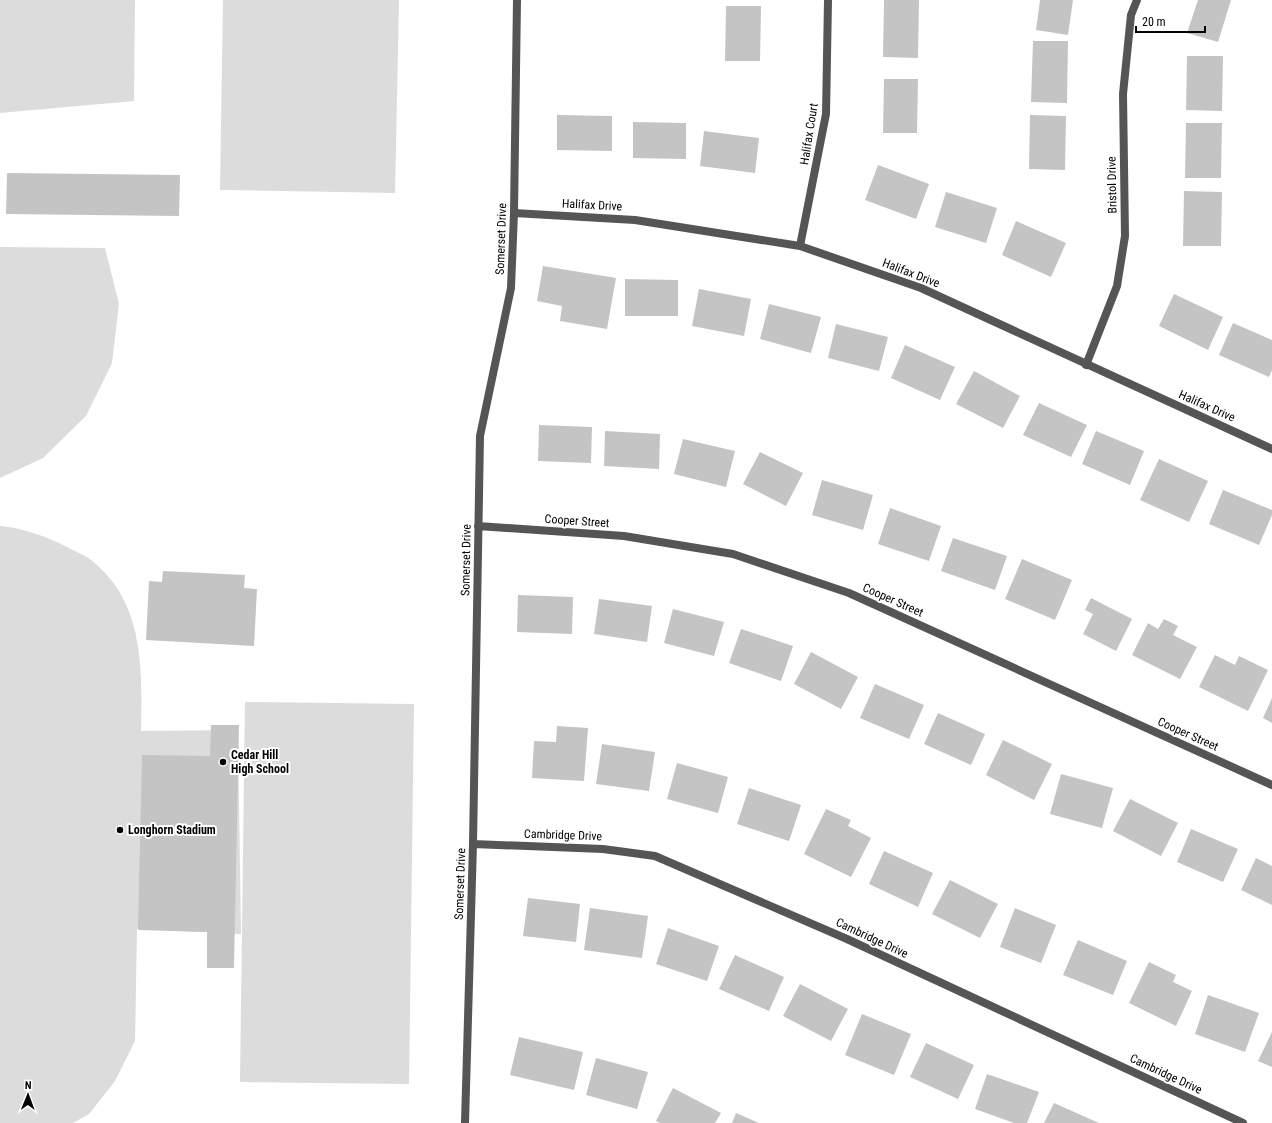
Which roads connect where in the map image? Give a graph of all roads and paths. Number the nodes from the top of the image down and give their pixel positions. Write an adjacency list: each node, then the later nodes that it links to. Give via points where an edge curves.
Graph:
1 (517, 0): 4 (street, Somerset Drive)
2 (828, 0): 5 (street, Halifax Court, via 826,114)
3 (1137, 0): 6 (street, Bristol Drive, via 1132,15 1123,94 1125,236 1117,286)
4 (514, 213): 5 (street, Halifax Drive, via 635,220); 8 (street, Somerset Drive, via 510,288 480,436)
5 (800, 246): 6 (street, Halifax Drive, via 921,288)
6 (1086, 365): 7 (street, Halifax Drive)
7 (1272, 449)
8 (478, 526): 9 (street, Cooper Street, via 624,536 733,554 849,593); 10 (street, Somerset Drive)
9 (1272, 785)
10 (473, 844): 11 (street, Somerset Drive); 12 (street, Cambridge Drive, via 604,849 655,856 847,939)
11 (465, 1123)
12 (1243, 1123)

